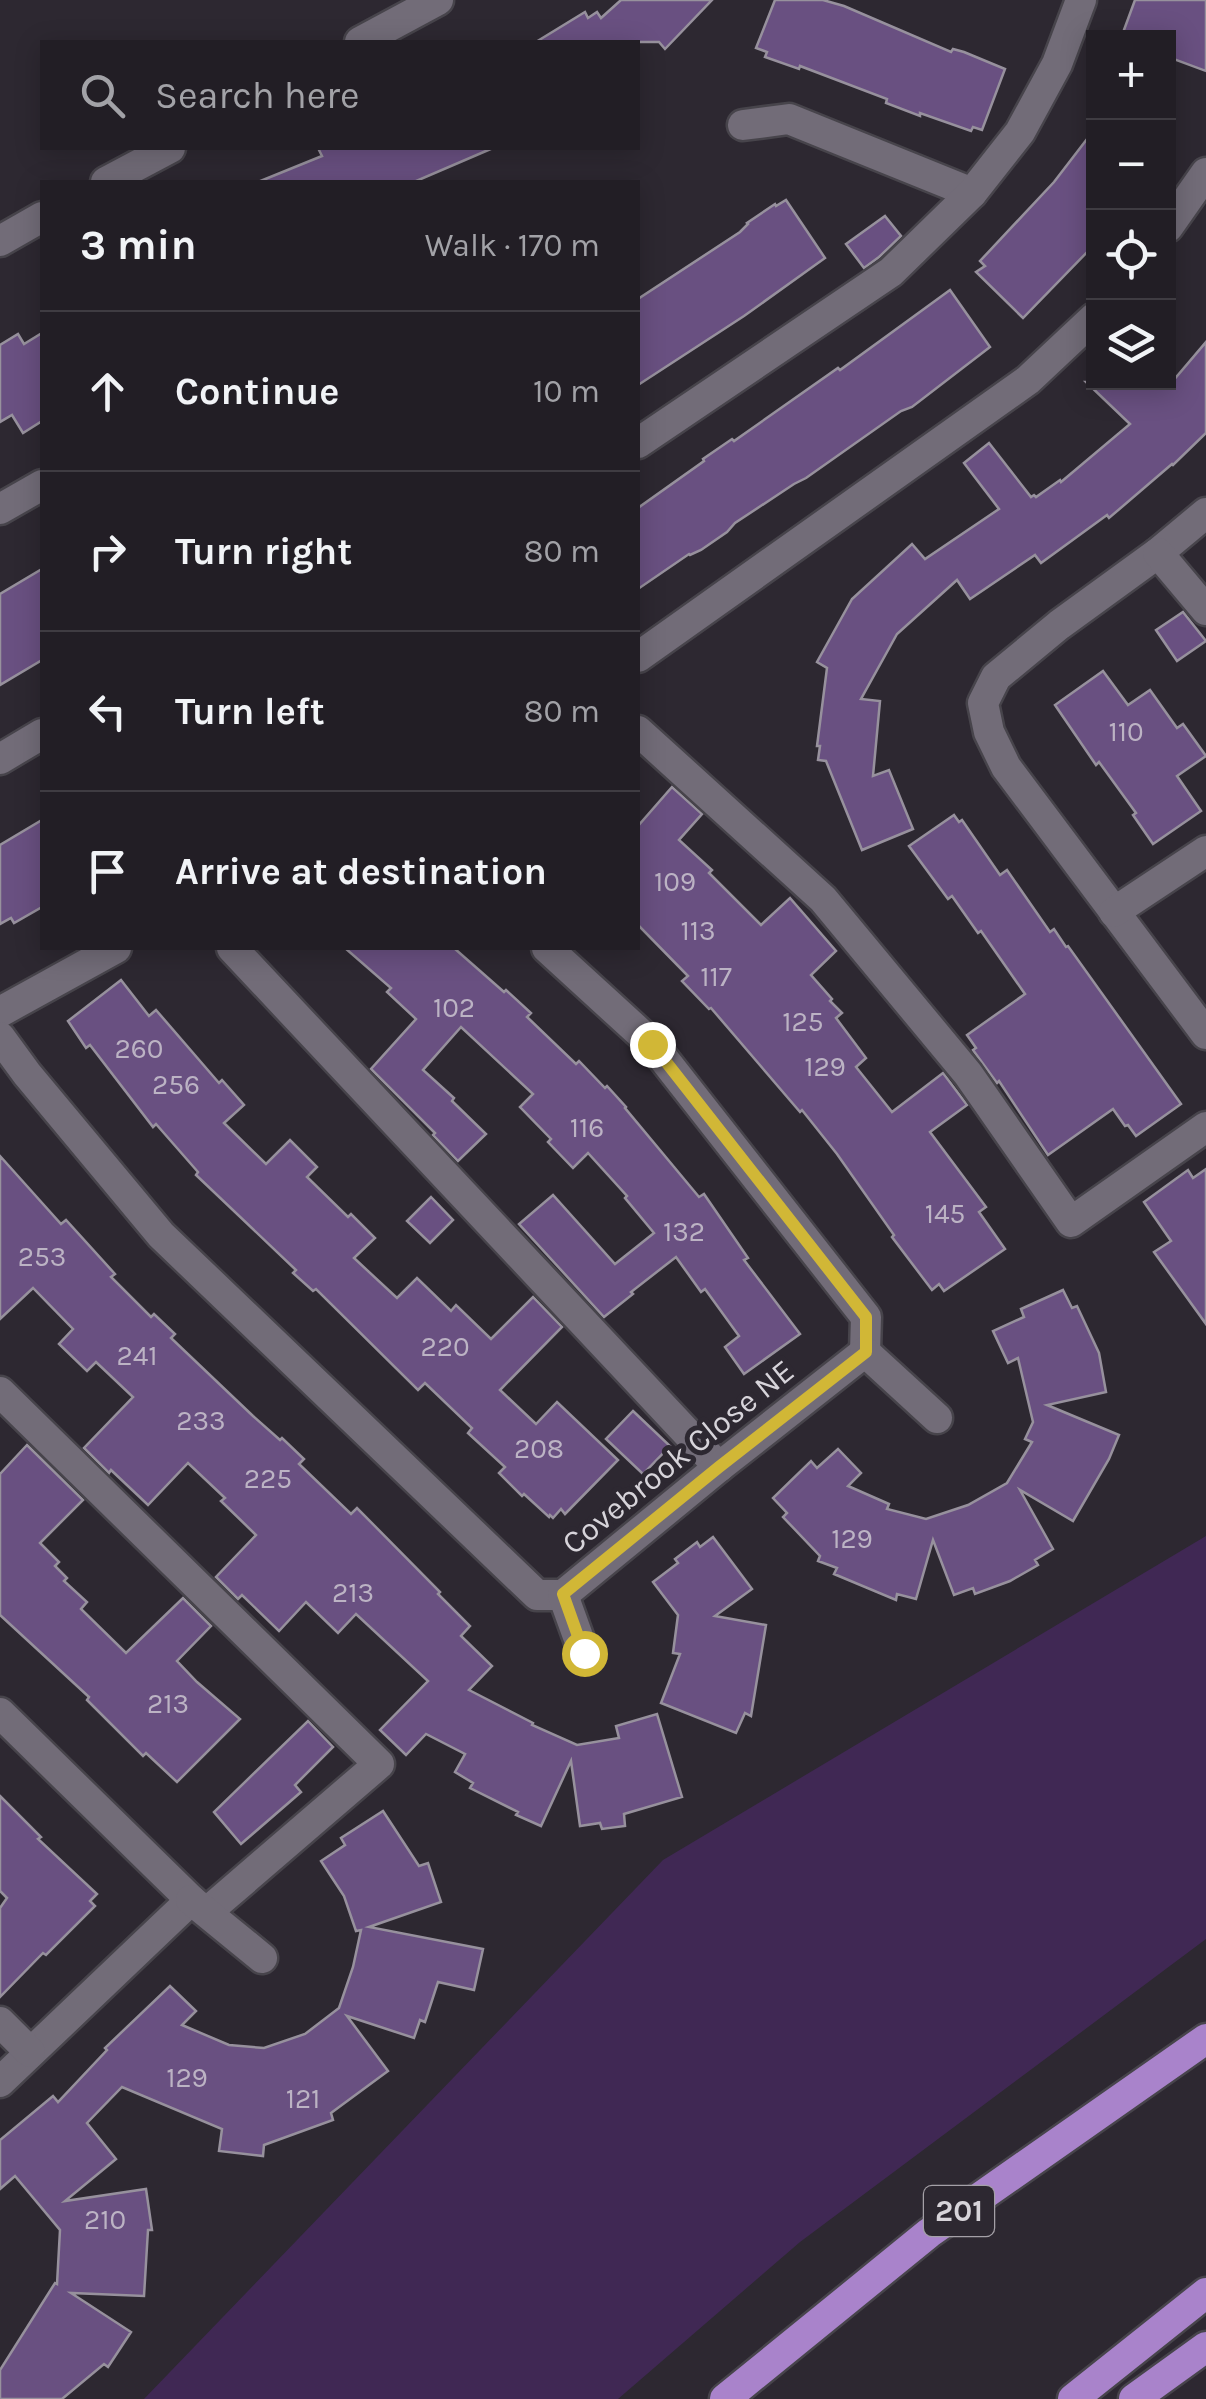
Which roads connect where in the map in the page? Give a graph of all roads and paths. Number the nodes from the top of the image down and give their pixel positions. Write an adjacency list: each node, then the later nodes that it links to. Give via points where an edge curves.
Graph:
1 (438, 0): 3 (street)
2 (1081, 0): 8 (street, via 1057,64 1020,132)
3 (364, 40)
4 (744, 125): 8 (street, via 788,119)
5 (166, 150): 7 (street)
6 (1206, 174): 9 (street)
7 (110, 180)
8 (972, 194): 13 (street, via 892,272)
9 (1176, 216)
10 (40, 219): 11 (street)
11 (0, 241)
12 (1086, 326): 19 (street, via 1028,380)
13 (640, 441)
14 (40, 486): 15 (street)
15 (0, 509)
16 (1206, 513): 17 (street)
17 (1158, 553): 18 (street); 24 (street, via 996,677 983,703 1006,767)
18 (1206, 610)
19 (640, 656)
20 (640, 732): 31 (street, via 823,899 968,1074 1071,1222)
21 (40, 735): 22 (street)
22 (0, 759)
23 (1206, 851): 24 (street)
24 (1114, 912): 29 (street)
25 (112, 950): 28 (street)
26 (234, 950): 35 (street)
27 (549, 950): 32 (street, via 652,1044 866,1317)
28 (0, 1012)
29 (1206, 1034)
30 (0, 1037): 36 (street, Covebrook Close NE, via 161,1235 537,1594)
31 (1206, 1127)
32 (866, 1352): 34 (street); 35 (street, Covebrook Close NE)
33 (0, 1392): 39 (street, via 379,1764)
34 (937, 1418)
35 (719, 1467): 36 (street, Covebrook Close NE)
36 (563, 1594): 37 (street)
37 (584, 1653)
38 (0, 1713): 39 (street)
39 (199, 1906): 40 (street); 43 (street)
40 (262, 1958)
41 (0, 2022): 43 (street)
42 (1206, 2039): 47 (highway, 201, via 928,2233)
43 (30, 2052): 44 (street)
44 (0, 2082)
45 (1206, 2293): 48 (highway)
46 (1206, 2347): 49 (highway)
47 (725, 2399)
48 (1073, 2399)
49 (1134, 2399)

